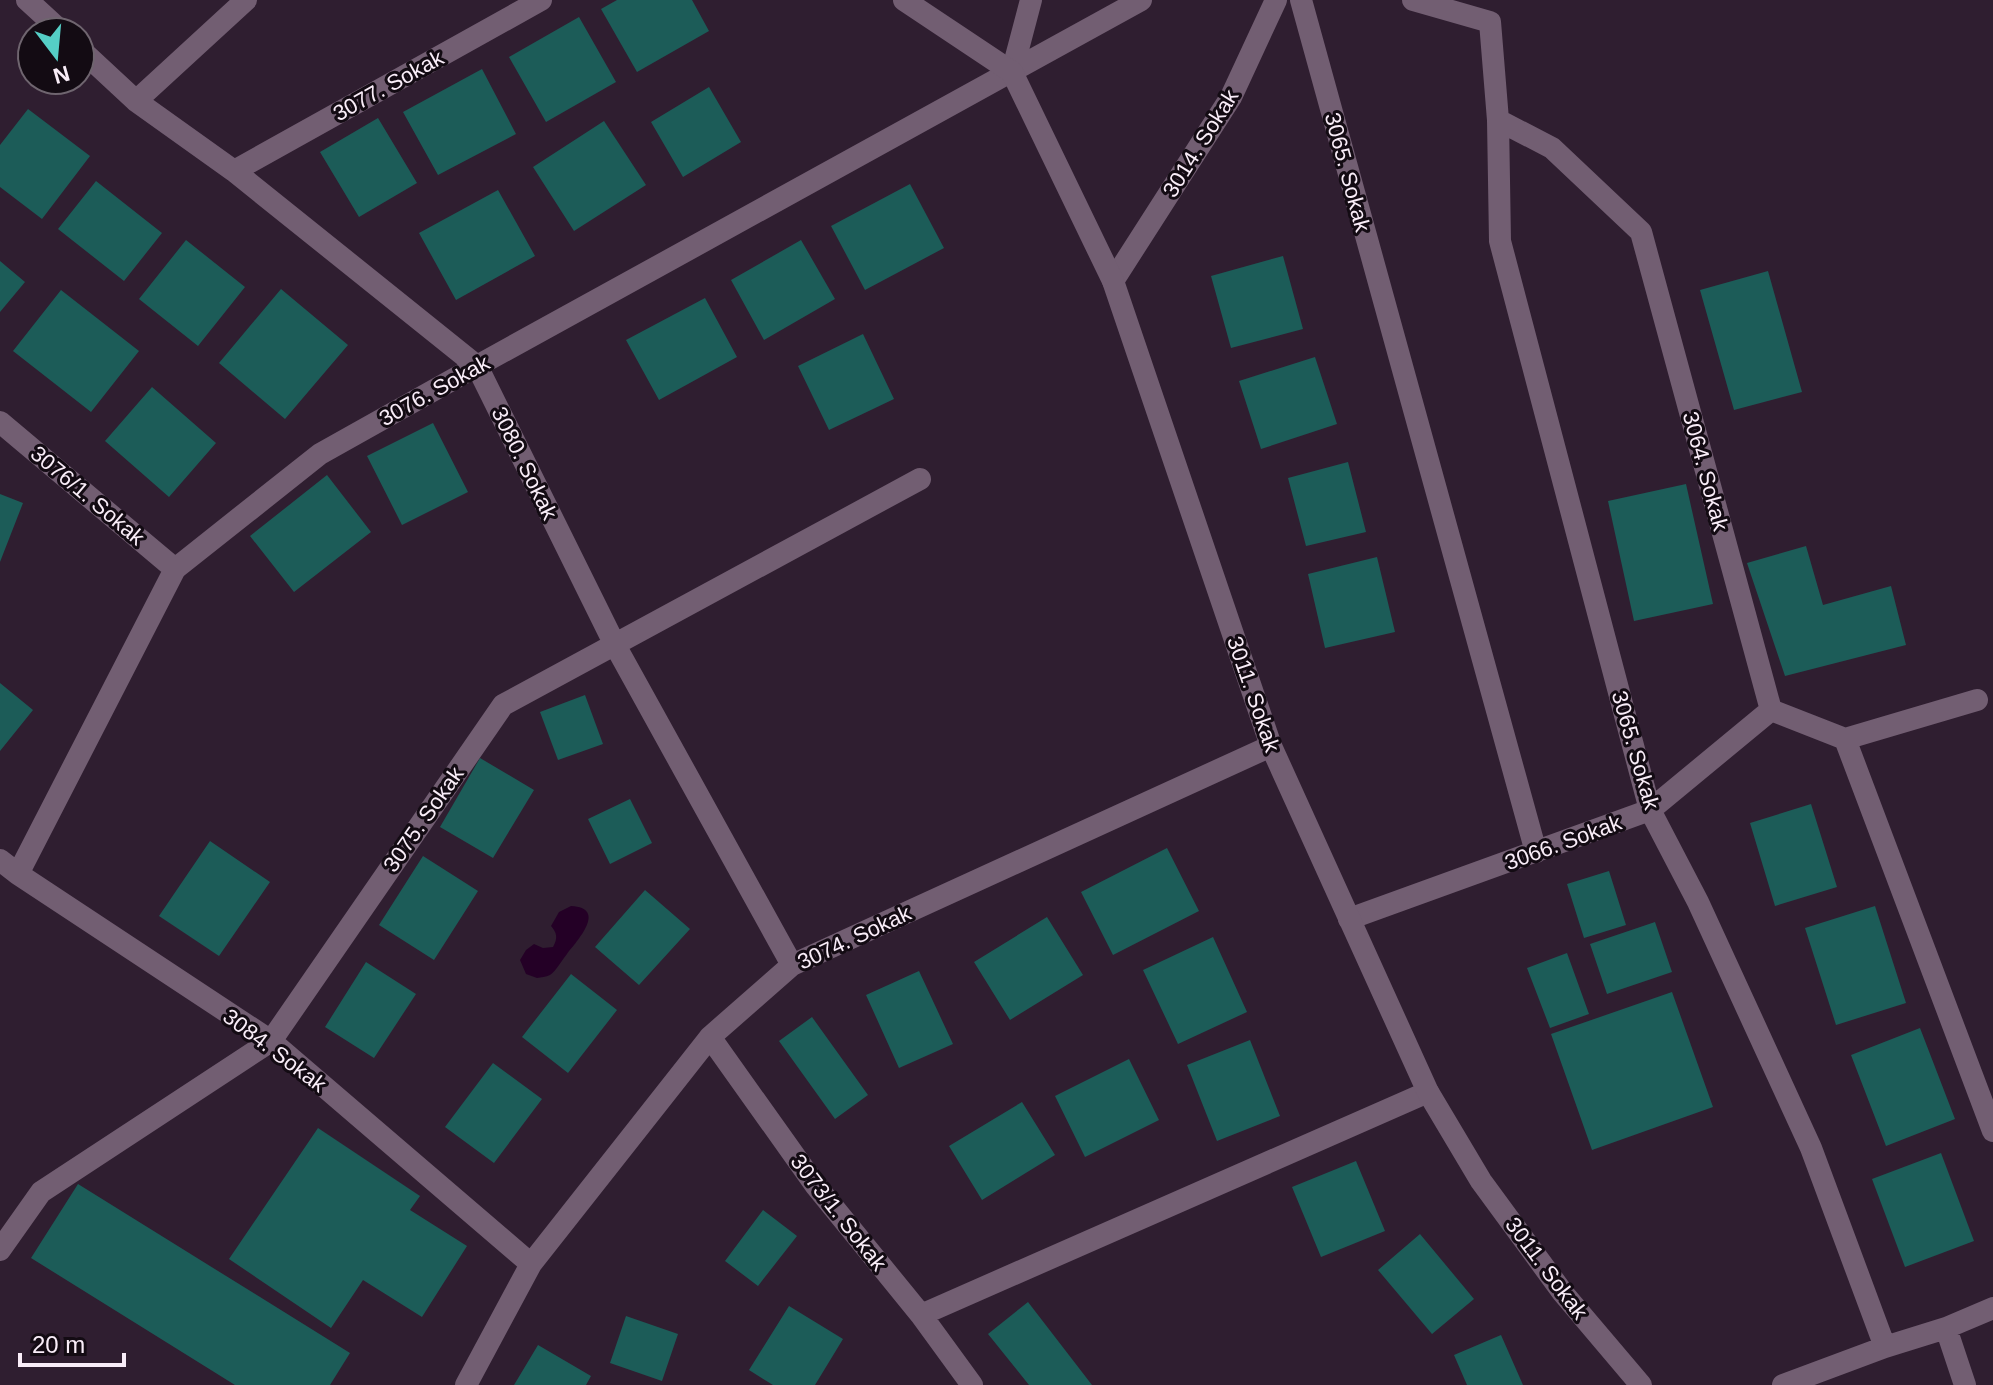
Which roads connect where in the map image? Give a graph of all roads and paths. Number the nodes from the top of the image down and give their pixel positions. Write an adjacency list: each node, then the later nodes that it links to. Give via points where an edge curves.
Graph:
1 (27, 0): 10 (street)
2 (246, 0): 13 (street)
3 (541, 0): 15 (street, 3077. Sokak)
4 (904, 0): 12 (street)
5 (1031, 0): 12 (street)
6 (1141, 0): 12 (street, 3076. Sokak)
7 (1276, 0): 16 (street, 3014. Sokak, via 1231,97)
8 (1301, 0): 27 (street, 3065. Sokak)
9 (1413, 0): 14 (street, 3065. Sokak, via 1490,22)
10 (44, 16)
11 (96, 64): 13 (street, 3080. Sokak)
12 (1012, 72): 16 (street, 3011. Sokak); 17 (street, 3076. Sokak)
13 (136, 101): 15 (street, 3080. Sokak)
14 (1498, 120): 23 (street, 3064. Sokak, via 1552,148 1641,232); 26 (street, 3065. Sokak, via 1500,241)
15 (234, 171): 17 (street, 3080. Sokak)
16 (1113, 281): 25 (street, 3011. Sokak)
17 (477, 366): 20 (street, 3076. Sokak, via 320,454); 21 (street, 3080. Sokak)
18 (0, 422): 20 (street, 3076/1. Sokak)
19 (920, 479): 21 (street, 3075. Sokak)
20 (175, 569): 28 (street, 3076. Sokak)
21 (615, 645): 30 (street, 3080. Sokak); 32 (street, 3075. Sokak, via 503,705)
22 (1977, 700): 24 (street)
23 (1771, 710): 24 (street); 26 (street, 3066. Sokak)
24 (1845, 739): 34 (street)
25 (1271, 746): 29 (street, 3011. Sokak); 30 (street, 3074. Sokak)
26 (1650, 810): 27 (street, 3066. Sokak); 40 (street, 3065. Sokak, via 1811,1148)
27 (1536, 852): 29 (street, 3066. Sokak)
28 (9, 867): 32 (street, 3084. Sokak)
29 (1349, 919): 33 (street, 3011. Sokak)
30 (792, 965): 31 (street, 3074. Sokak)
31 (710, 1037): 36 (street, 3074. Sokak); 38 (street, 3073/1. Sokak, via 816,1186)
32 (271, 1041): 35 (street, 3075. Sokak, via 41,1192); 36 (street, 3084. Sokak)
33 (1428, 1092): 38 (street); 43 (street, 3011. Sokak, via 1490,1194 1563,1293)
34 (1993, 1131)
35 (0, 1250)
36 (531, 1264): 41 (street, 3074. Sokak)
37 (1993, 1308): 39 (street)
38 (921, 1315): 42 (street, 3073/1. Sokak)
39 (1946, 1328): 40 (street); 45 (street)
40 (1885, 1347): 44 (street)
41 (466, 1385)
42 (972, 1385)
43 (1641, 1385)
44 (1783, 1385)
45 (1965, 1385)

